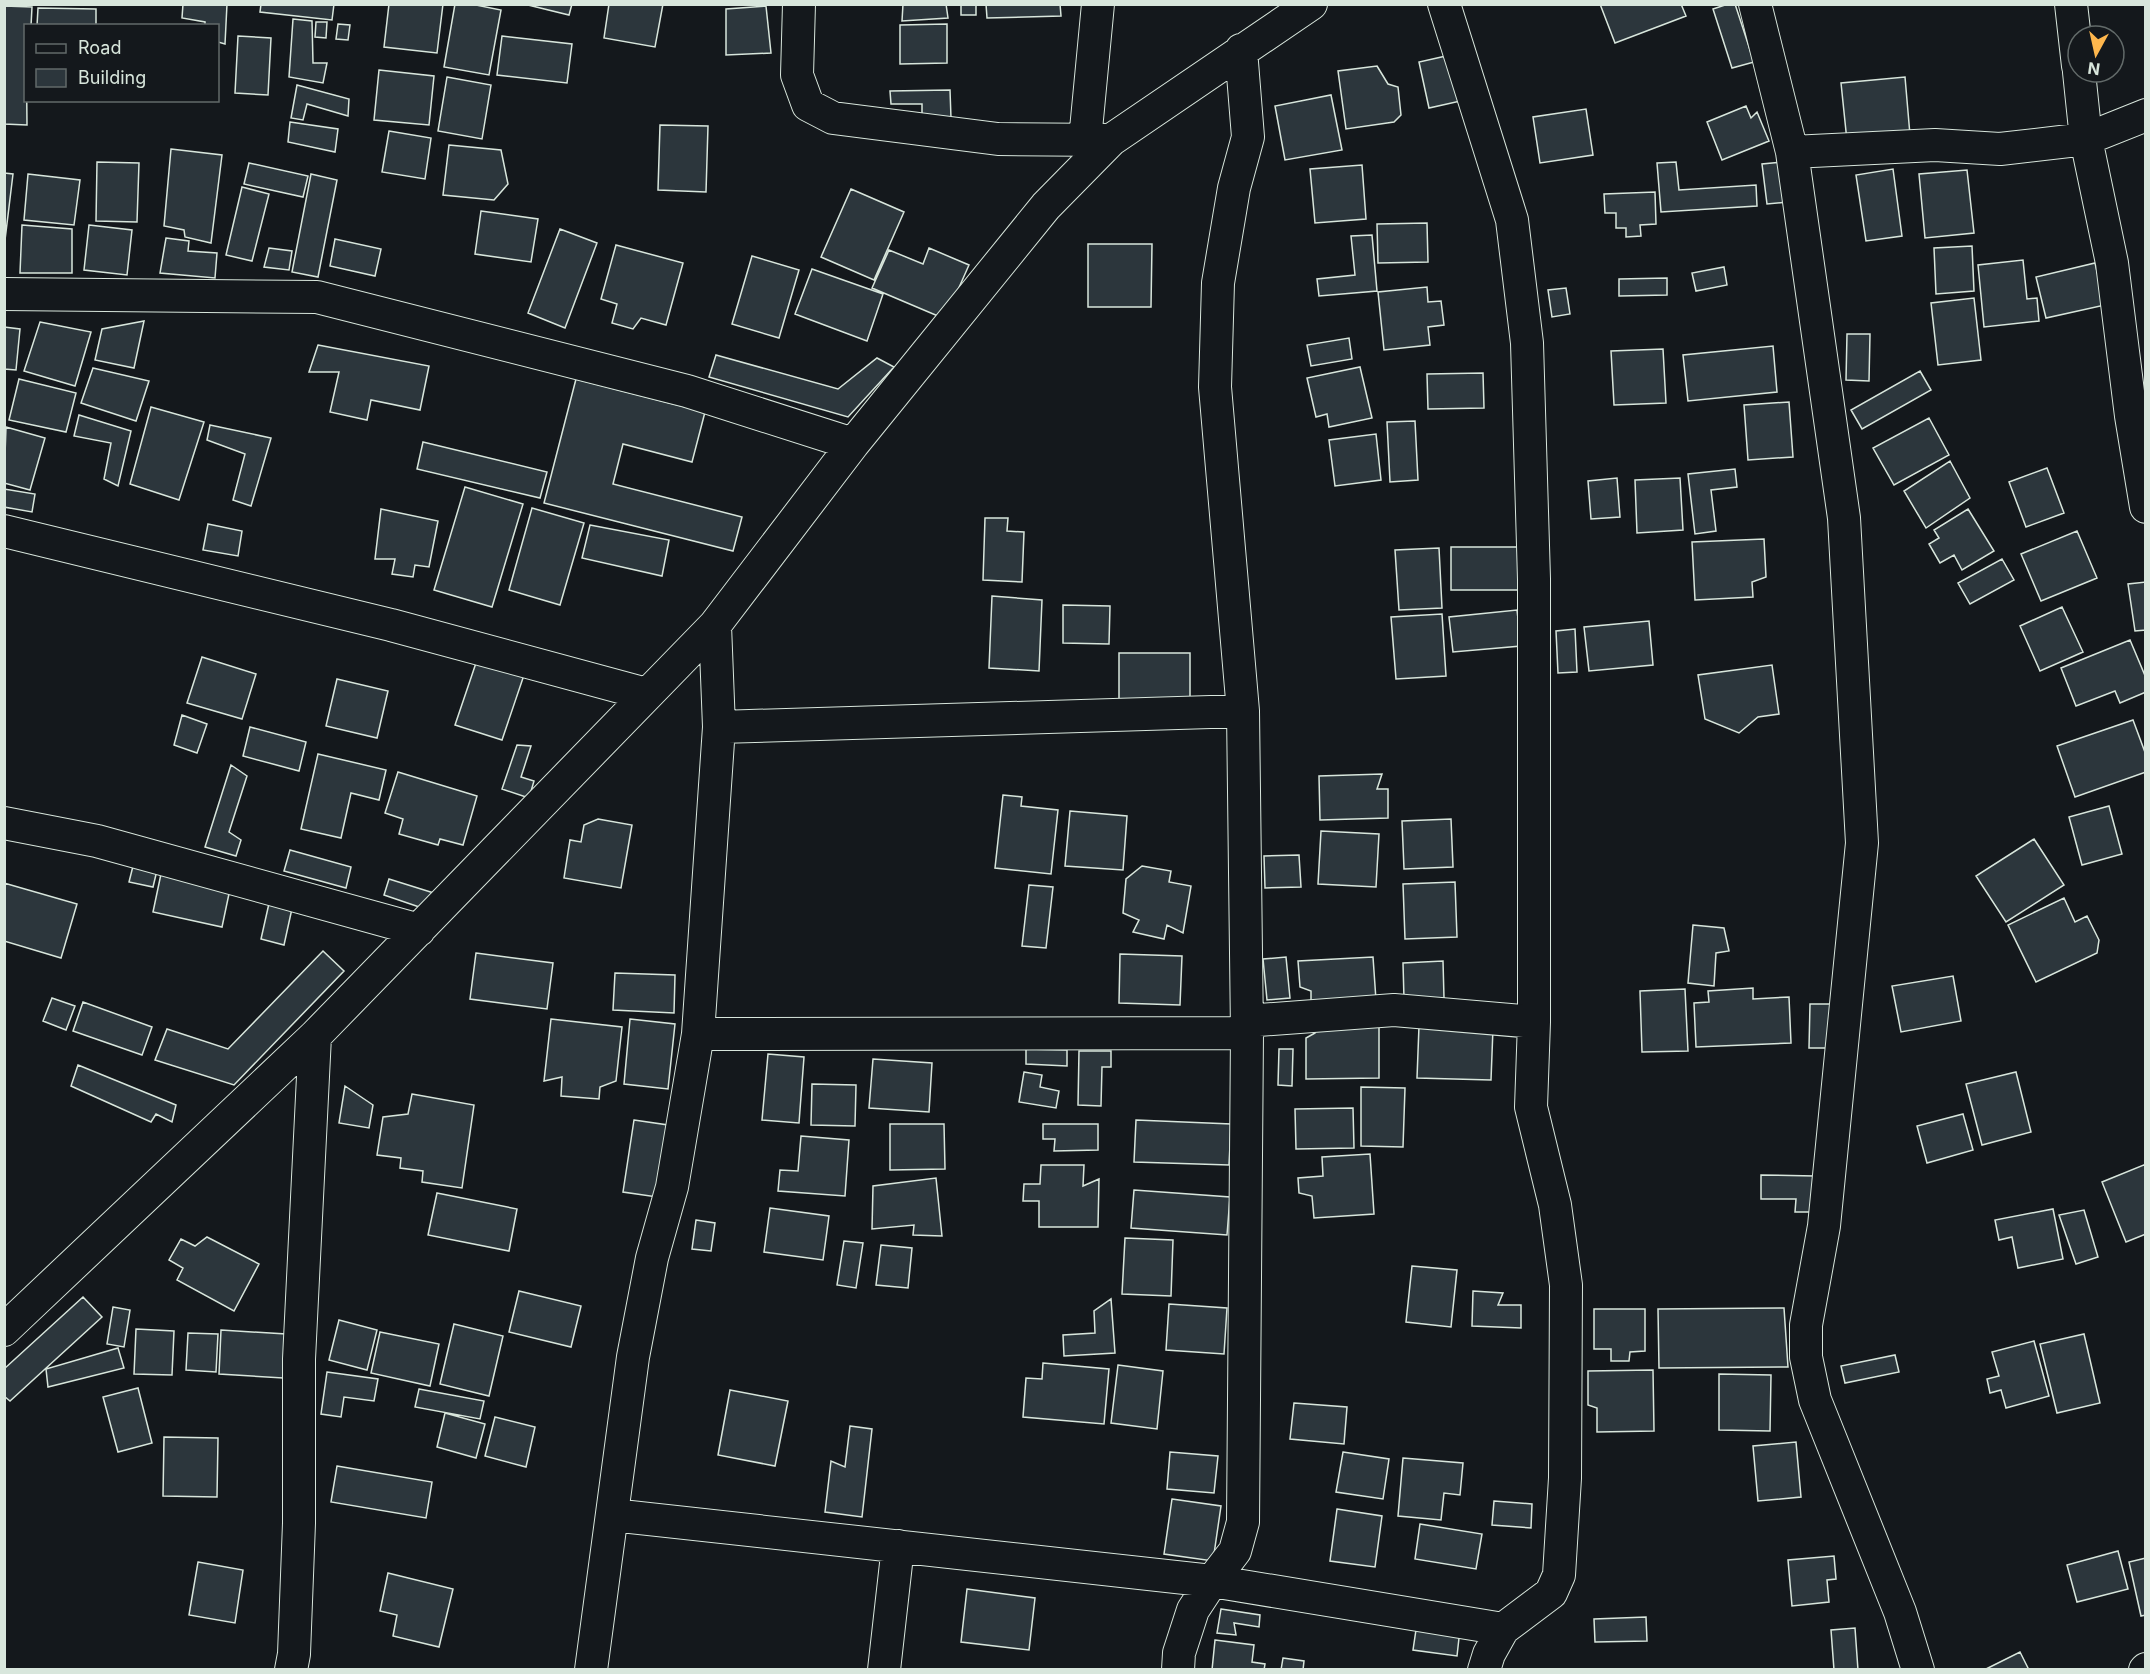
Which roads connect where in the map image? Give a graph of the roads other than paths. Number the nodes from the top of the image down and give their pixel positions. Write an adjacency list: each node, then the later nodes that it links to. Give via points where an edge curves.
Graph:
1 (799, 4): 12 (street, via 797,75 808,105 833,118 998,139)
2 (1098, 4): 12 (street)
3 (1311, 4): 8 (street)
4 (1444, 4): 24 (street, via 1512,220 1527,343 1534,579)
5 (1755, 4): 13 (street)
6 (2071, 4): 7 (street)
7 (2073, 24)
8 (1241, 50): 12 (street); 20 (street, via 1248,137 1234,188 1218,283 1215,387)
9 (2080, 84): 11 (street)
10 (2145, 115): 11 (street)
11 (2086, 139): 13 (street, via 2000,149 1935,145); 16 (street, via 2112,262)
12 (1098, 140): 15 (street)
13 (1792, 152): 38 (street, via 1844,518 1862,843 1824,1226 1806,1325 1806,1357 1815,1400 1900,1612)
14 (4, 294): 15 (street, via 317,297 687,392)
15 (853, 444): 18 (street)
16 (2145, 507)
17 (4, 531): 19 (street, via 391,625)
18 (715, 625): 19 (street); 21 (street)
19 (646, 694): 23 (street)
20 (1243, 711): 21 (street); 25 (street)
21 (719, 727): 26 (street)
22 (4, 823): 23 (street, via 97,841)
23 (419, 930): 27 (street)
24 (1534, 1022): 25 (street, via 1394,1010); 32 (street, via 1531,1107 1555,1205 1566,1285 1565,1478 1556,1584 1551,1593)
25 (1247, 1027): 26 (street); 31 (street, via 1243,1522 1234,1551)
26 (698, 1034): 29 (street, via 672,1188 652,1258 633,1358)
27 (315, 1036): 28 (street); 33 (street, via 299,1359 299,1523)
28 (4, 1330)
29 (612, 1515): 30 (street); 34 (street)
30 (898, 1546): 31 (street); 35 (street)
31 (1212, 1581): 32 (street); 36 (street, via 1193,1610 1179,1653)
32 (1503, 1629): 37 (street)
33 (291, 1670)
34 (591, 1670)
35 (884, 1670)
36 (1178, 1670)
37 (1484, 1670)
38 (1918, 1670)

